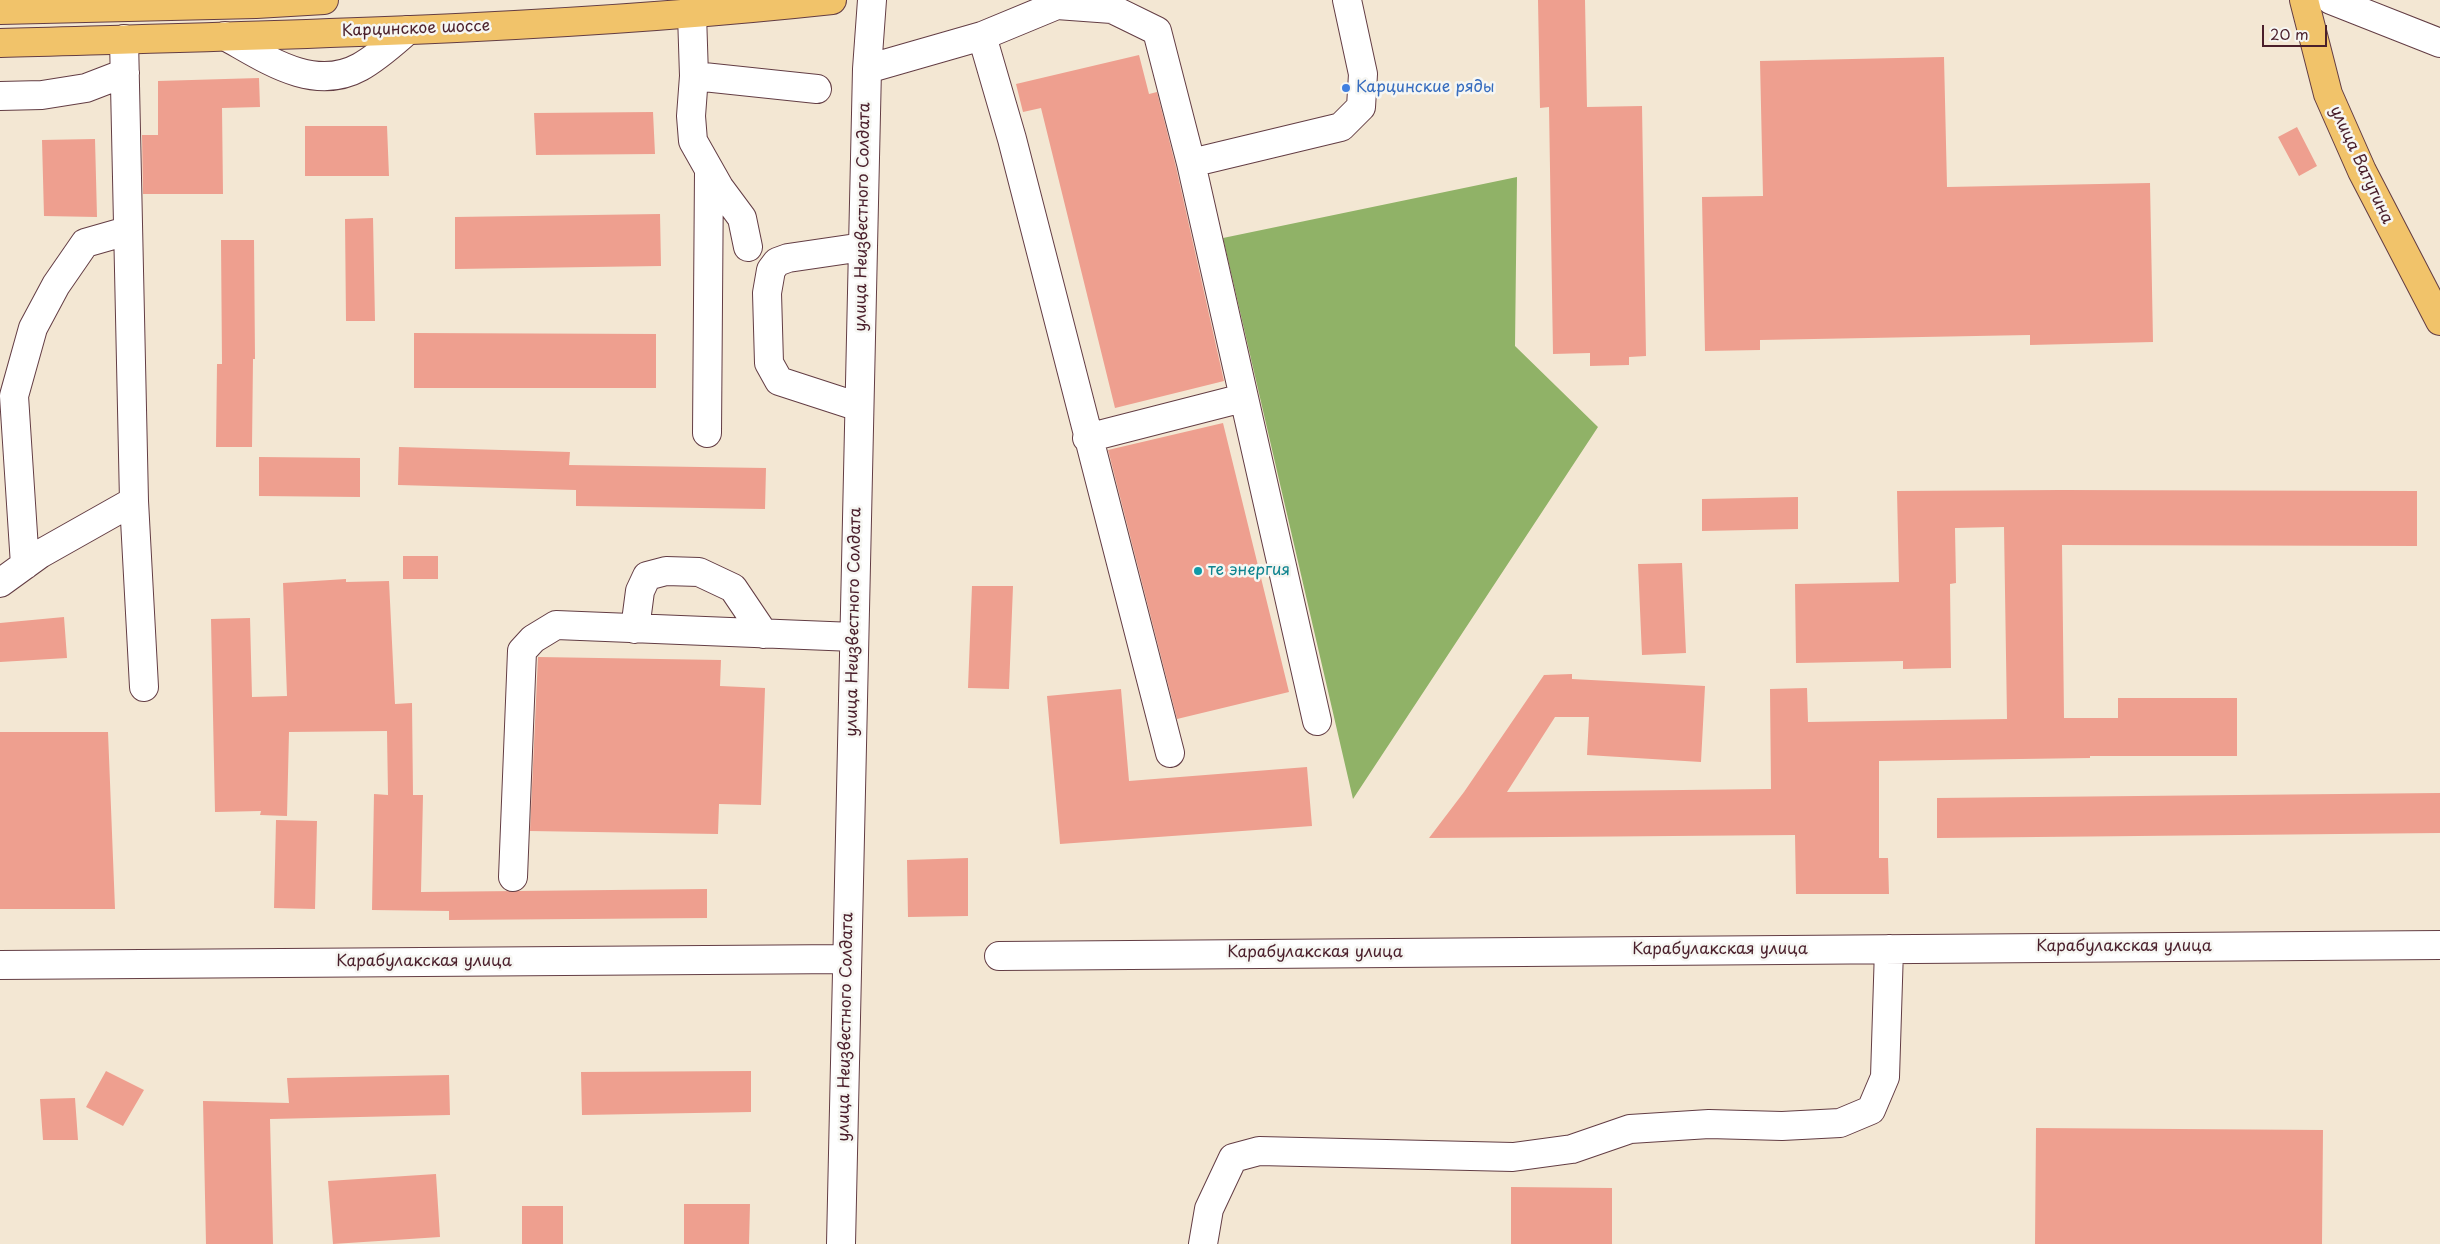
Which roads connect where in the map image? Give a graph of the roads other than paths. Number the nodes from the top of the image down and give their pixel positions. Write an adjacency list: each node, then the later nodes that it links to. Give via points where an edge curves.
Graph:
1 (324, 0): 9 (main road)
2 (832, 0): 11 (main road, Карцинское шоссе)
3 (872, 0): 18 (street, улица Неизвестного Солдата)
4 (1347, 0): 23 (street, via 1363,74 1361,107 1341,127)
5 (2304, 0): 28 (main road, улица Ватутина, via 2328,94 2362,171)
6 (2331, 0): 17 (street)
7 (76, 2): 8 (main road); 10 (main road)
8 (224, 2): 9 (main road)
9 (256, 2)
10 (0, 10)
11 (692, 14): 12 (main road, Карцинское шоссе); 20 (street)
12 (408, 30): 13 (main road, Карцинское шоссе); 13 (street, via 358,68 332,76 304,75 277,65)
13 (225, 36): 15 (main road, Карцинское шоссе)
14 (982, 36): 18 (street); 23 (street, via 1057,5 1112,9 1157,31); 32 (street, via 1012,139)
15 (124, 39): 16 (main road, Карцинское шоссе); 19 (street)
16 (0, 43)
17 (2440, 43)
18 (867, 69): 27 (street, улица Неизвестного Солдата)
19 (125, 73): 22 (street, via 86,88 42,95); 25 (street)
20 (694, 76): 21 (street); 24 (street, via 693,141)
21 (817, 89)
22 (0, 96)
23 (1191, 163): 29 (street)
24 (710, 171): 26 (street, via 742,218); 31 (street)
25 (128, 231): 33 (street); 34 (street, via 85,243 56,285 33,328 14,396)
26 (748, 247)
27 (862, 247): 30 (street, улица Неизвестного Солдата); 30 (street, via 777,262 767,293 769,363 779,381)
28 (2440, 321)
29 (1243, 398): 32 (street); 40 (street)
30 (859, 407): 38 (street, улица Неизвестного Солдата)
31 (707, 433)
32 (1088, 438): 41 (street)
33 (134, 501): 34 (street); 39 (street)
34 (25, 565): 35 (street)
35 (0, 583)
36 (635, 629): 37 (street); 37 (street, via 640,591 647,576 666,571 699,572 733,588); 42 (street, via 556,625 533,639 522,651)
37 (764, 634): 38 (street)
38 (854, 637): 46 (street, улица Неизвестного Солдата)
39 (144, 688)
40 (1317, 721)
41 (1170, 753)
42 (513, 877)
43 (2440, 944): 44 (street, Карабулакская улица)
44 (1889, 949): 45 (street, Карабулакская улица); 49 (street, via 1885,1077 1871,1110 1840,1122 1630,1129 1572,1150 1513,1157 1259,1151 1233,1158 1209,1209)
45 (999, 956)
46 (847, 960): 47 (street, Карабулакская улица); 48 (street, улица Неизвестного Солдата)
47 (0, 964)
48 (841, 1244)
49 (1203, 1244)

